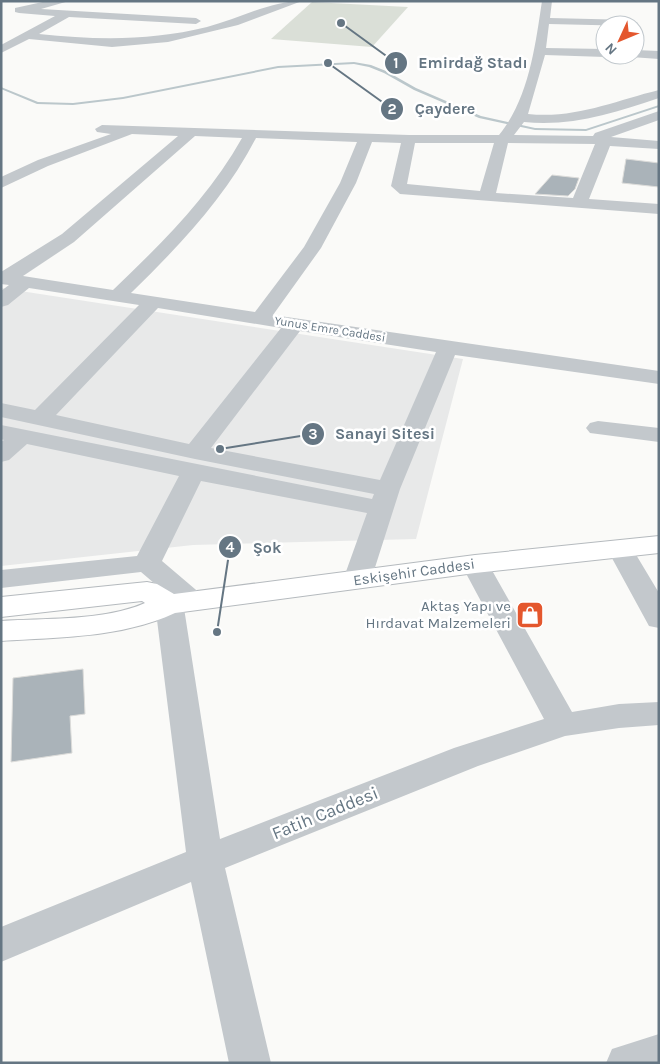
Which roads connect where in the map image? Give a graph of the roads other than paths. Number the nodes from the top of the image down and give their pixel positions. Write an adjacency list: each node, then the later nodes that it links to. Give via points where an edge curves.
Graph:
1 (64, 1): 7 (street, via 19,10)
2 (297, 1): 10 (street)
3 (547, 1): 11 (street)
4 (259, 2): 10 (street, via 238,18)
5 (132, 7): 9 (street)
6 (632, 9): 8 (street)
7 (67, 14): 9 (street); 13 (street)
8 (632, 15)
9 (117, 17): 10 (street)
10 (240, 22): 13 (street, via 138,42 108,43)
11 (544, 22): 12 (street); 15 (street)
12 (595, 23)
13 (29, 36): 14 (street)
14 (1, 50)
15 (540, 51): 16 (street); 21 (street)
16 (595, 53)
17 (645, 54): 18 (street)
18 (659, 55)
19 (659, 94): 21 (street, via 584,117)
20 (659, 115): 28 (street, via 610,134)
21 (513, 127): 27 (street); 28 (street); 32 (street)
22 (102, 129): 23 (street)
23 (135, 130): 24 (street); 31 (street, via 43,163)
24 (190, 133): 25 (street); 35 (street, via 68,238)
25 (251, 134): 26 (street); 37 (street, via 220,188 179,237)
26 (366, 138): 27 (street); 40 (street, via 348,183 312,248)
27 (409, 139): 32 (street, via 399,186 406,191)
28 (582, 139): 29 (street)
29 (604, 141): 30 (street); 33 (street)
30 (659, 146)
31 (1, 183)
32 (487, 196): 33 (street)
33 (580, 203): 34 (street)
34 (659, 210)
35 (3, 278): 36 (street, Yunus Emre Caddesi)
36 (25, 282): 37 (street, Yunus Emre Caddesi); 38 (street)
37 (117, 296): 39 (street, Yunus Emre Caddesi)
38 (1, 301)
39 (152, 303): 40 (street, Yunus Emre Caddesi); 45 (street)
40 (261, 318): 41 (street, Yunus Emre Caddesi)
41 (295, 324): 42 (street, Yunus Emre Caddesi); 50 (street)
42 (448, 348): 43 (street, Yunus Emre Caddesi); 51 (street)
43 (659, 378)
44 (1, 410): 45 (street)
45 (40, 418): 50 (street)
46 (598, 428): 48 (street)
47 (12, 434): 49 (street); 50 (street)
48 (659, 436)
49 (1, 455)
50 (195, 462): 51 (street); 54 (street)
51 (385, 498): 57 (street)
52 (659, 544): 53 (main road, Eskişehir Caddesi)
53 (620, 549): 55 (main road, Eskişehir Caddesi); 60 (street)
54 (147, 563): 56 (street); 58 (street)
55 (475, 564): 57 (main road, Eskişehir Caddesi); 63 (street)
56 (1, 579)
57 (357, 580): 58 (main road, Eskişehir Caddesi)
58 (180, 603): 59 (main road, via 147,591); 61 (main road, Eskişehir Caddesi, via 127,620); 64 (street)
59 (1, 606)
60 (659, 619)
61 (1, 631)
62 (659, 713): 63 (street, Fatih Caddesi)
63 (563, 725): 64 (street, Fatih Caddesi, via 466,757)
64 (206, 860): 65 (street, Fatih Caddesi); 67 (street)
65 (1, 945)
66 (659, 1054): 68 (street)
67 (250, 1063)
68 (627, 1063)

